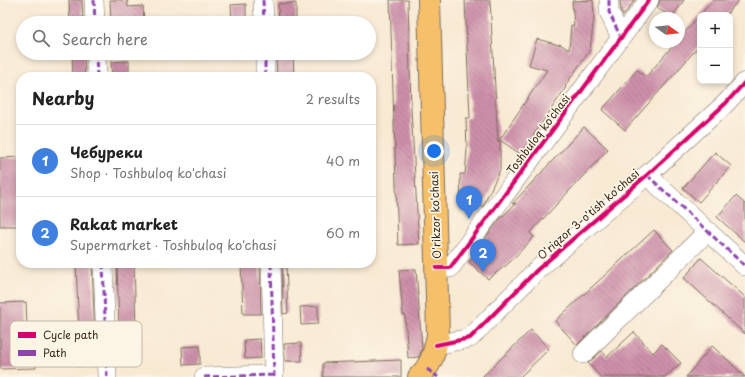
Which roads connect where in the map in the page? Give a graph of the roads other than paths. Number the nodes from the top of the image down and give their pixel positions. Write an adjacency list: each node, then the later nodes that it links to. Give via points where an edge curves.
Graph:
1 (94, 0): 7 (street)
2 (263, 0): 8 (street)
3 (429, 0): 20 (main road, O'rikzor ko'chasi)
4 (442, 0): 20 (main road, O'rikzor ko'chasi)
5 (609, 0): 9 (street, via 609,12)
6 (649, 0): 9 (street, Toshbuloq ko'chasi)
7 (95, 16)
8 (264, 16)
9 (621, 38): 20 (street, Toshbuloq ko'chasi)
10 (96, 60): 12 (street)
11 (265, 60): 13 (street)
12 (97, 72)
13 (265, 72)
14 (745, 82): 15 (street, O'riqzor 3-o'tish ko'chasi, via 726,103)
15 (647, 175): 16 (street); 22 (street, O'riqzor 3-o'tish ko'chasi, via 537,270 470,338)
16 (708, 232): 17 (street); 23 (street)
17 (745, 266)
18 (103, 268): 21 (street)
19 (271, 268): 26 (street)
20 (443, 268): 22 (main road, O'rikzor ko'chasi, via 452,321)
21 (105, 321)
22 (444, 344): 25 (main road, O'rikzor ko'chasi, via 446,362)
23 (583, 354)
24 (107, 367): 27 (street)
25 (431, 375)
26 (274, 376): 28 (street)
27 (107, 377)
28 (204, 377)

